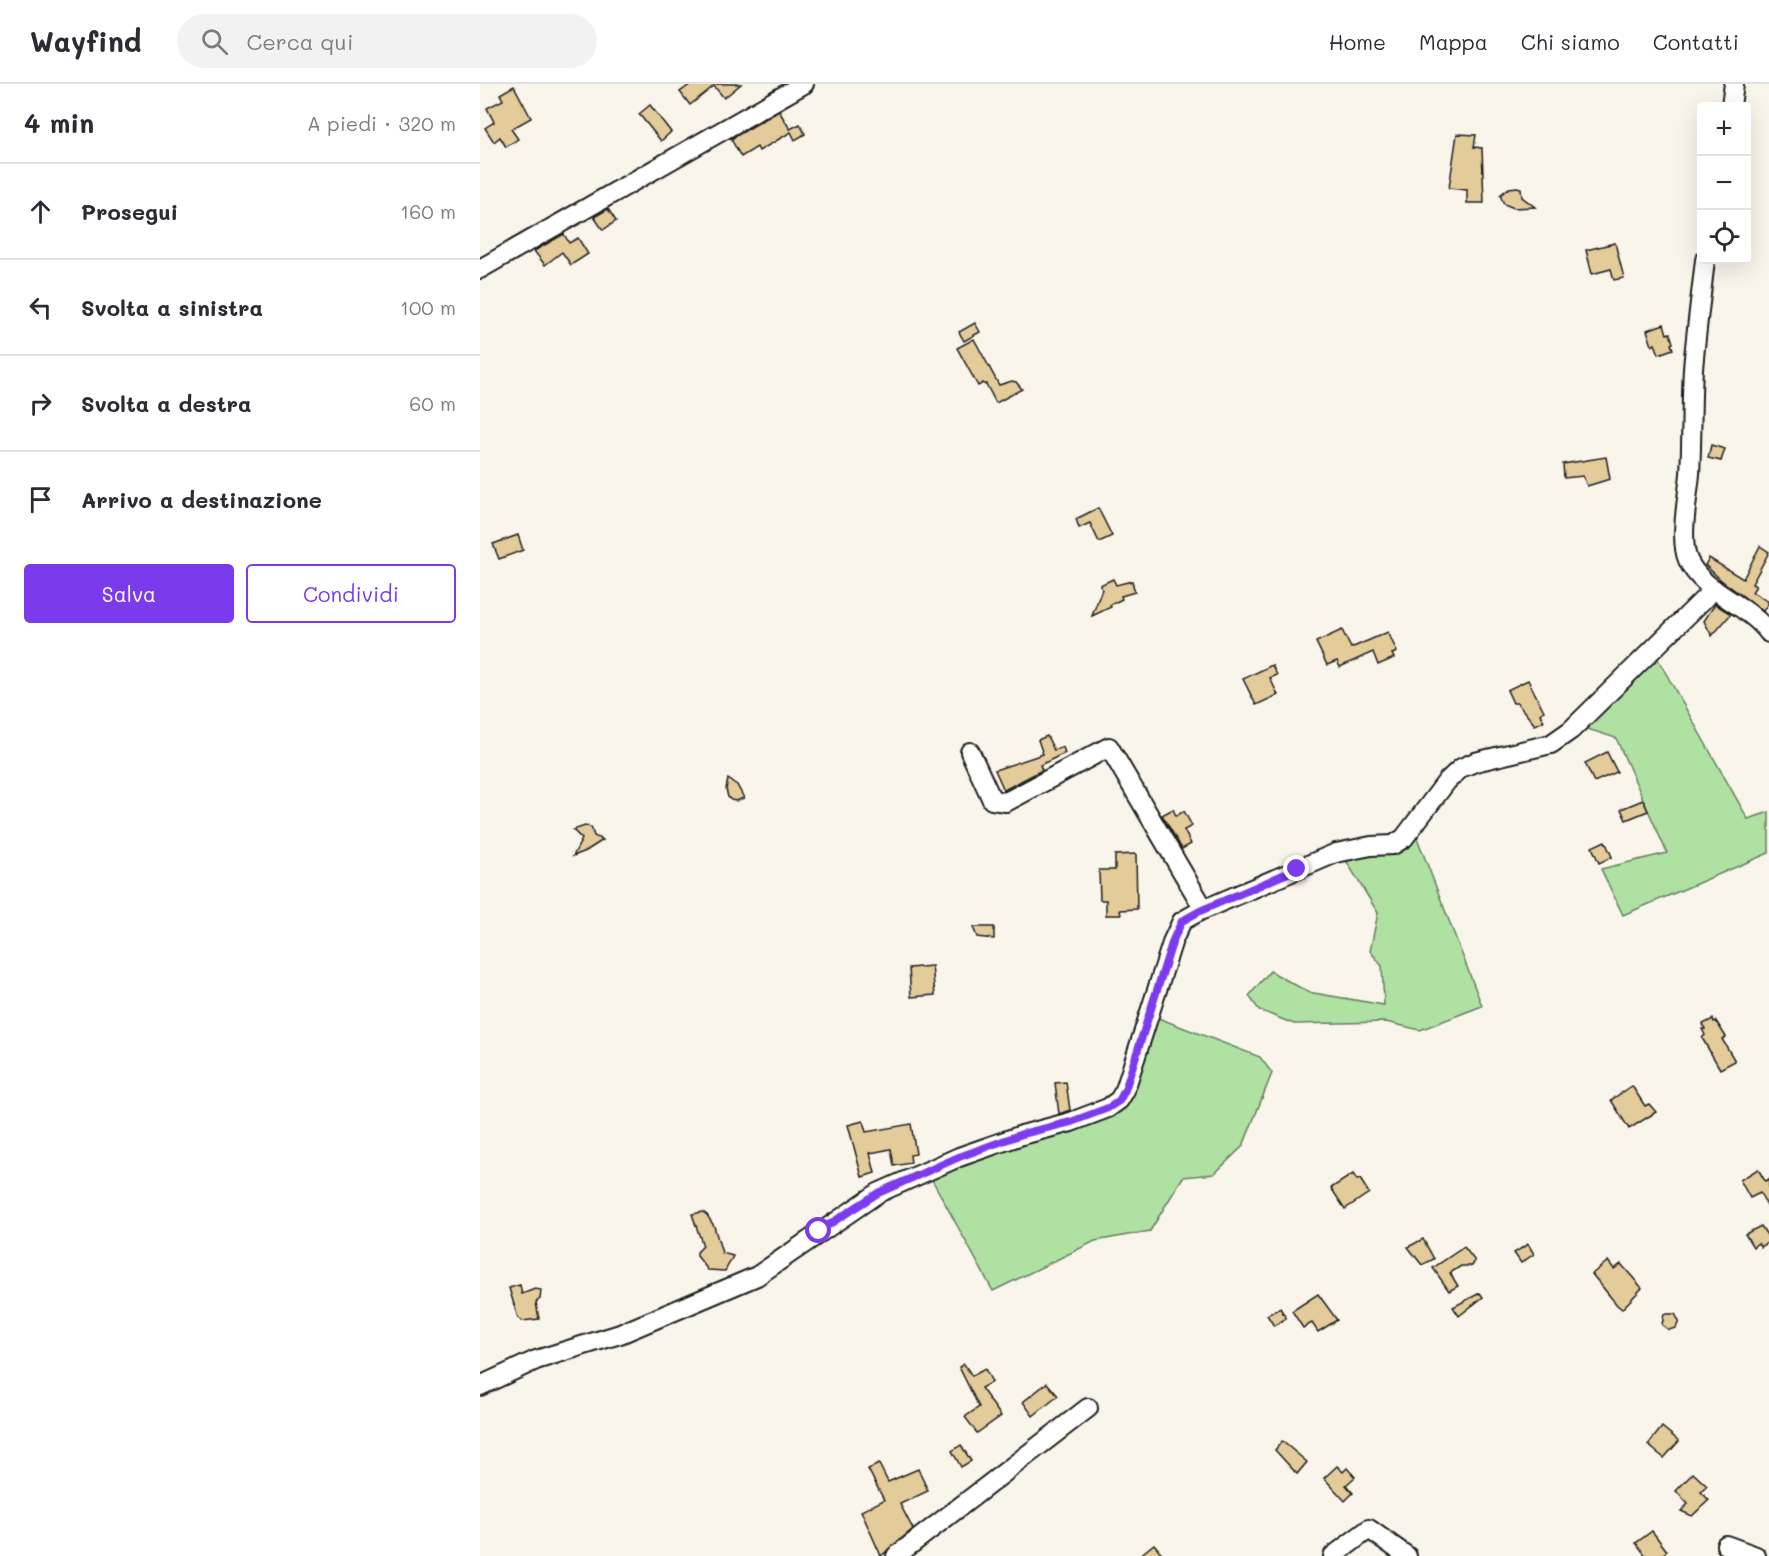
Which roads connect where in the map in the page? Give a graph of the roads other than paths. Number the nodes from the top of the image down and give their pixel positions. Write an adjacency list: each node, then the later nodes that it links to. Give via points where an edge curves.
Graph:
1 (804, 84): 5 (street)
2 (1734, 84): 3 (street)
3 (1732, 102)
4 (1706, 264): 6 (street, via 1693,369 1684,543 1695,572)
5 (480, 269)
6 (1714, 588): 7 (street); 9 (street, via 1571,730 1551,744 1461,768 1394,845 1336,852)
7 (1769, 633)
8 (970, 752): 9 (street, via 992,800 1006,802 1109,747)
9 (1204, 909): 10 (street, via 1182,921 1173,940 1119,1101 1071,1122 1022,1134 959,1157 888,1188 756,1276 621,1334 536,1360)
10 (480, 1386)
11 (1088, 1407): 13 (street)
12 (1726, 1545): 16 (street)
13 (896, 1556)
14 (1333, 1556): 15 (street, via 1369,1529)
15 (1407, 1556)
16 (1756, 1556)

